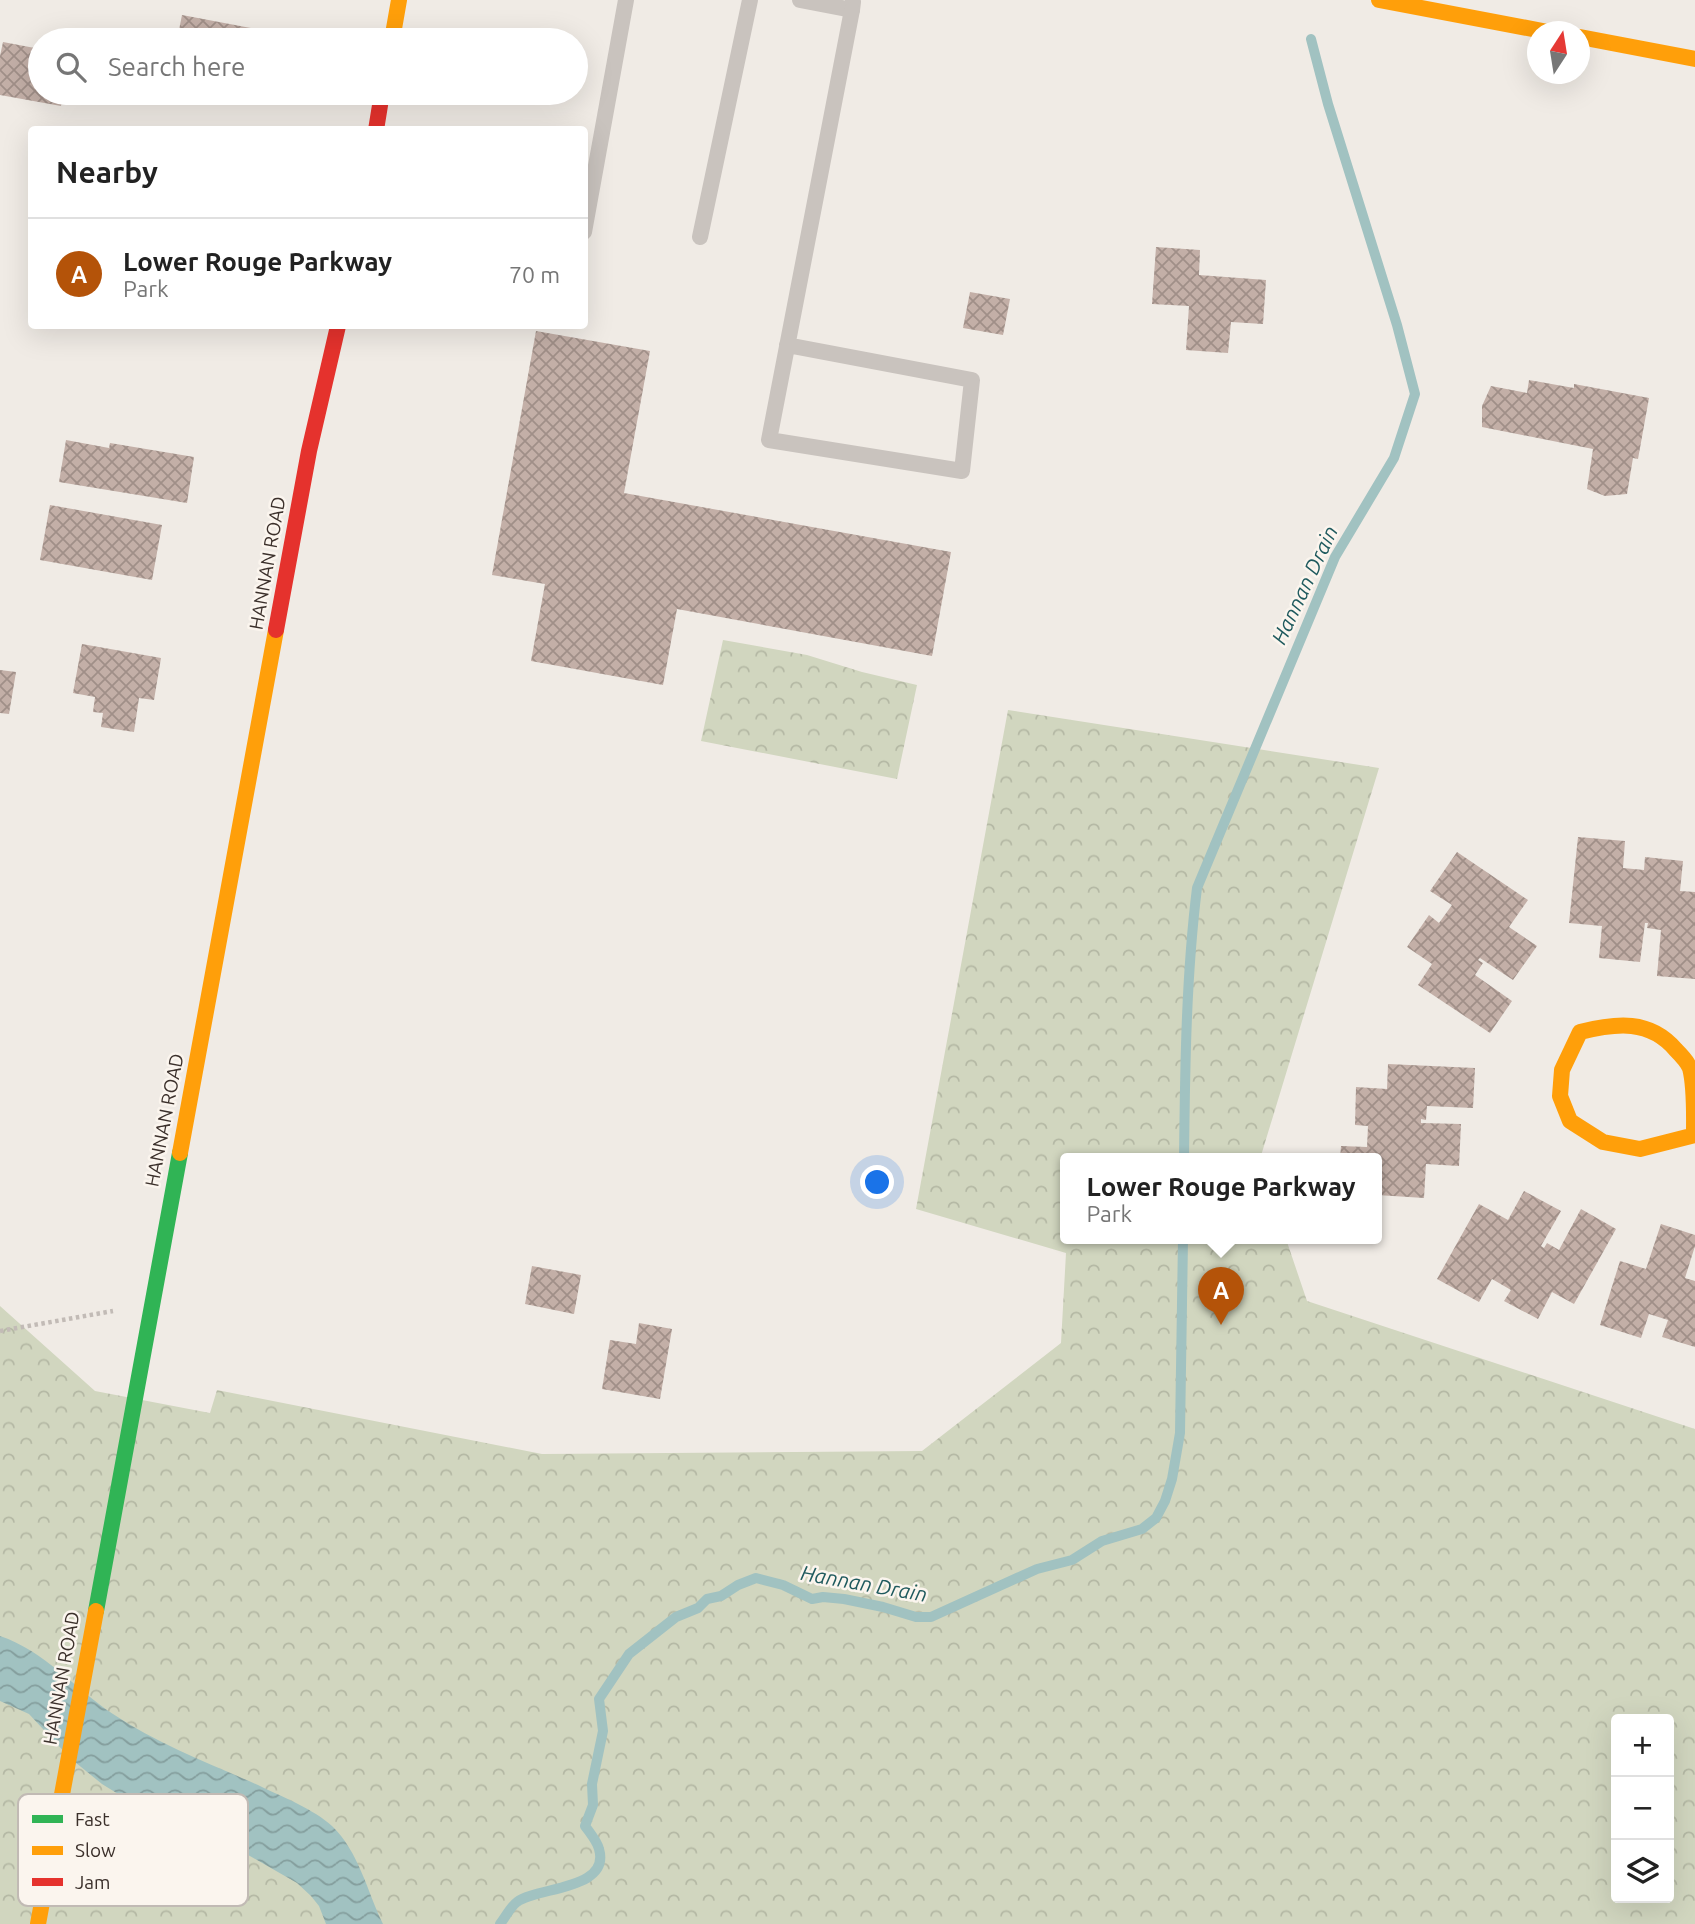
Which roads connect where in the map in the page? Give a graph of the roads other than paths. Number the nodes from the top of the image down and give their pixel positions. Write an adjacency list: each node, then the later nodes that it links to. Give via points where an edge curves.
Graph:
1 (399, 0): 7 (street)
2 (626, 0): 13 (lane)
3 (750, 0): 14 (lane)
4 (800, 0): 6 (lane)
5 (1380, 0): 8 (street)
6 (853, 5): 16 (lane)
7 (394, 28)
8 (1527, 28)
9 (1590, 39): 10 (street)
10 (1695, 59)
11 (380, 105): 12 (street)
12 (377, 126)
13 (588, 210)
14 (700, 237)
15 (337, 329): 18 (street, HANNAN ROAD, via 309,451)
16 (787, 345): 16 (lane, via 769,440 962,471 972,380)
17 (1694, 1135): 17 (street, via 1640,1149 1603,1142 1570,1121 1560,1096 1562,1070 1580,1032 1609,1024 1642,1025 1670,1041 1690,1069)
18 (62, 1794)
19 (41, 1906): 20 (street, HANNAN ROAD)
20 (38, 1924)

